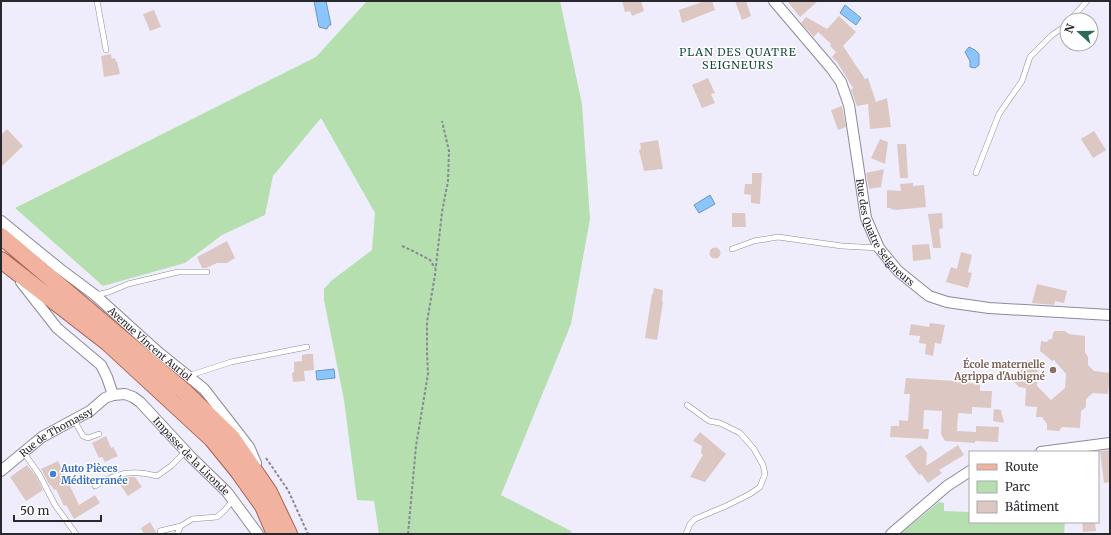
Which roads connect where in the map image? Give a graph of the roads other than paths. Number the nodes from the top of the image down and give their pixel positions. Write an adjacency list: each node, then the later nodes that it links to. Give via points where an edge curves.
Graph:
1 (97, 1): 6 (lane)
2 (774, 1): 10 (street, Rue des Quatre Seigneurs, via 841,82 849,105 866,218)
3 (1086, 1): 4 (lane)
4 (1077, 12)
5 (1059, 30): 7 (lane, via 1030,57 1022,81 999,114)
6 (106, 50)
7 (976, 173)
8 (1, 221): 14 (street, Avenue Vincent Auriol)
9 (1, 236): 29 (main road, Avenue Vincent Auriol, via 189,396 232,438)
10 (879, 248): 11 (lane, via 842,246 778,237 754,241); 15 (street, Rue des Quatre Seigneurs, via 898,271 921,291 947,302 989,308)
11 (732, 249)
12 (4, 262): 18 (street, via 57,328 101,365); 36 (main road, via 108,343 212,439 263,506)
13 (207, 272): 14 (lane, via 178,272)
14 (95, 295): 17 (street, Avenue Vincent Auriol)
15 (1110, 315)
16 (307, 347): 17 (lane, via 231,362)
17 (188, 376): 29 (street, Avenue Vincent Auriol, via 204,389 249,447)
18 (113, 395): 20 (street, Rue de Thomassy); 23 (street, Impasse de la Lironde, via 125,394 140,402)
19 (687, 405): 38 (lane, via 709,421 720,423 740,433 754,449 765,474 760,487 726,506 695,519)
20 (74, 420): 21 (lane, via 83,436 88,438); 25 (street, Rue de Thomassy, via 42,438)
21 (99, 434)
22 (1110, 443): 24 (street)
23 (186, 451): 28 (lane, via 157,476 129,472 116,475); 30 (street, Impasse de la Lironde)
24 (1049, 451)
25 (24, 453): 26 (street, Rue de Thomassy); 33 (lane, via 39,474 55,505)
26 (1, 471)
27 (969, 472): 39 (street, via 947,486)
28 (95, 486)
29 (269, 492): 37 (main road, Avenue Vincent Auriol)
30 (233, 500): 31 (lane, via 217,517 192,520); 35 (street, Impasse de la Lironde)
31 (181, 526): 32 (lane); 34 (lane)
32 (160, 531)
33 (76, 534)
34 (177, 534)
35 (258, 534)
36 (275, 534)
37 (289, 534)
38 (686, 534)
39 (891, 534)

